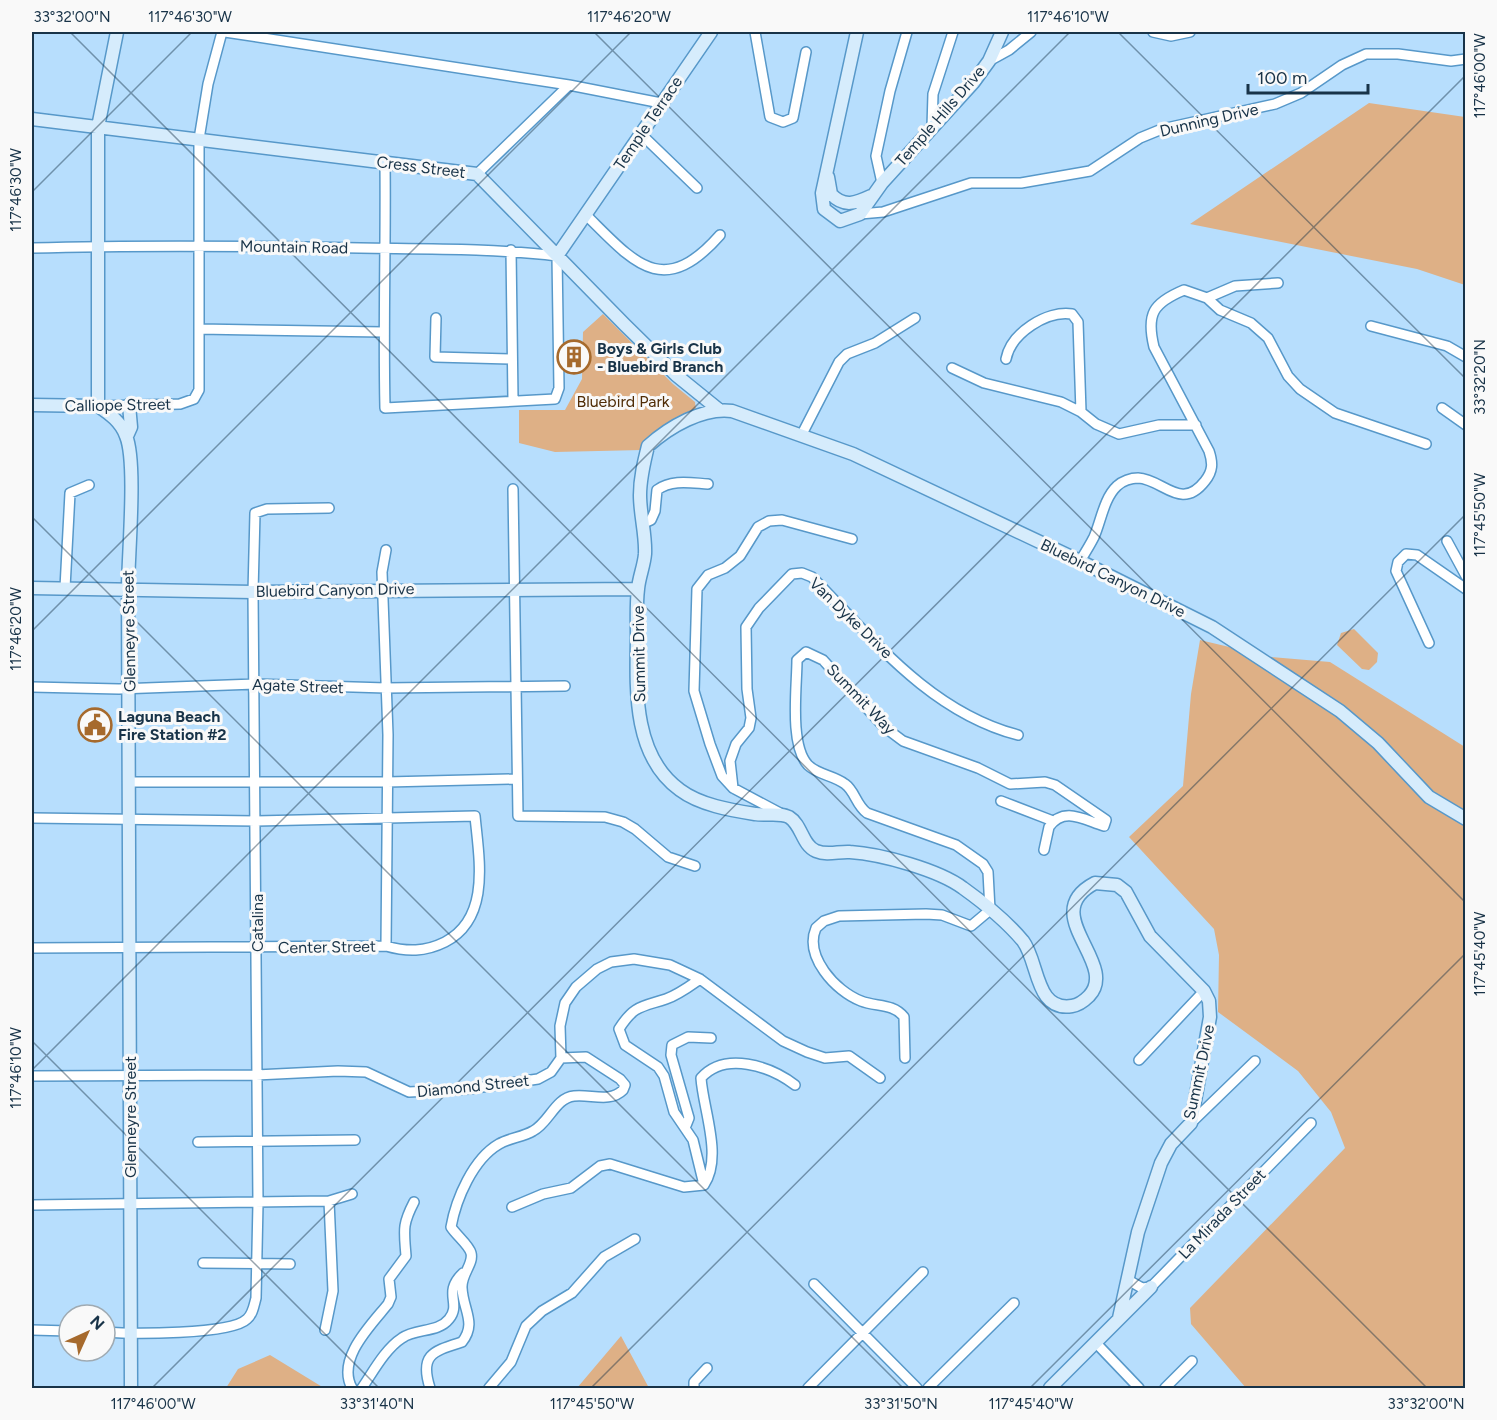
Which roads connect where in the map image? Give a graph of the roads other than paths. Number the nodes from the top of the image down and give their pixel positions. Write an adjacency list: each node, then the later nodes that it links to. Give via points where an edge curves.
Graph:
1 (117, 32): 18 (street)
2 (223, 32): 15 (street); 21 (street, via 202,108)
3 (711, 32): 16 (street, Temple Terrace)
4 (755, 32): 12 (street, via 770,117 783,122 793,118)
5 (857, 32): 23 (street)
6 (907, 32): 25 (street, via 876,156)
7 (953, 32): 19 (street, via 933,94)
8 (1002, 32): 14 (street, Temple Hills Drive)
9 (1031, 32): 14 (street)
10 (1153, 32): 11 (street, via 1171,36)
11 (1190, 32)
12 (806, 52)
13 (1466, 59): 28 (street, Dunning Drive, via 1366,54 1275,104 1162,129 1140,138 1090,171 1021,183 971,183)
14 (989, 61): 19 (street, Temple Hills Drive)
15 (569, 85): 16 (street); 24 (street)
16 (661, 103): 20 (street, Temple Terrace)
17 (32, 119): 18 (street, Cress Street)
18 (98, 127): 21 (street, Cress Street); 33 (street)
19 (932, 127): 25 (street, Temple Hills Drive)
20 (641, 134): 26 (street); 29 (street, Temple Terrace)
21 (199, 139): 22 (street, Cress Street); 32 (street)
22 (386, 162): 24 (street, Cress Street); 35 (street)
23 (828, 170): 27 (street, via 828,186 836,199 854,204); 30 (street, via 822,193 824,209 840,220)
24 (477, 174): 37 (street, Cress Street)
25 (882, 183): 27 (street, Temple Hills Drive)
26 (697, 188)
27 (872, 196): 28 (street); 30 (street, Temple Hills Drive)
28 (883, 212): 30 (street, Dunning Drive)
29 (585, 214): 31 (street, via 625,253 642,266 655,269 683,266); 37 (street, Temple Terrace)
30 (860, 214)
31 (720, 234)
32 (198, 245): 33 (street, Mountain Road); 35 (street, Mountain Road); 43 (street)
33 (97, 246): 34 (street, Mountain Road); 52 (street)
34 (32, 248)
35 (386, 249): 36 (street, Mountain Road); 44 (street)
36 (511, 250): 37 (street, Mountain Road); 46 (street)
37 (556, 256): 49 (street, via 559,388 552,400); 54 (street, Cress Street, via 676,375)
38 (1278, 283): 39 (street, via 1234,286)
39 (1208, 298): 56 (street, via 1184,290 1156,306 1151,317 1154,347); 60 (street, via 1220,310 1251,323 1268,338 1288,376 1315,400 1335,413)
40 (436, 318): 46 (street, via 435,357)
41 (915, 318): 58 (street, via 839,362)
42 (1371, 326): 45 (street, via 1446,346)
43 (199, 329): 44 (street); 51 (street, Calliope Street, via 200,390 194,399 184,403)
44 (383, 332): 49 (street, via 385,408)
45 (1466, 357)
46 (512, 359): 49 (street)
47 (1006, 359): 55 (street, via 1008,348 1026,329 1063,312 1072,314 1078,322)
48 (952, 368): 55 (street, via 984,383 1061,402)
49 (513, 399)
50 (32, 405): 52 (street, Calliope Street)
51 (129, 405): 52 (street, Calliope Street); 59 (street, Glenneyre Street, via 131,426)
52 (98, 406): 59 (street, via 115,418)
53 (1442, 408): 57 (street)
54 (718, 409): 58 (street, Bluebird Canyon Drive); 65 (street, Summit Drive, via 677,425 648,446 640,494)
55 (1081, 412): 56 (street, via 1119,434 1160,425)
56 (1196, 425): 69 (street, via 1213,463 1209,477 1192,492 1173,493 1150,481 1126,480 1108,498 1093,540)
57 (1466, 425)
58 (801, 435): 69 (street, Bluebird Canyon Drive, via 862,458)
59 (127, 436): 73 (street, Glenneyre Street, via 131,459)
60 (1426, 444)
61 (708, 484): 65 (street, via 663,485 657,490 651,520)
62 (89, 485): 72 (street, via 70,493)
63 (513, 489): 77 (street)
64 (329, 508): 78 (street, Catalina, via 267,509 255,513)
65 (642, 524): 75 (street, Summit Drive, via 645,555)
66 (852, 539): 91 (street, via 769,520 758,527 740,556 708,575 697,589 694,691 722,776)
67 (1447, 541): 70 (street)
68 (386, 550): 74 (street)
69 (1080, 561): 97 (street, Bluebird Canyon Drive, via 1212,627 1340,711 1378,743 1429,797)
70 (1466, 576)
71 (32, 588): 72 (street, Bluebird Canyon Drive)
72 (65, 588): 73 (street, Bluebird Canyon Drive)
73 (128, 589): 78 (street, Bluebird Canyon Drive); 83 (street, Glenneyre Street)
74 (382, 589): 77 (street, Bluebird Canyon Drive); 78 (street, Bluebird Canyon Drive); 85 (street)
75 (638, 589): 77 (street, Bluebird Canyon Drive); 93 (street, Summit Drive, via 636,686 642,726 654,762 672,785 695,801 755,814)
76 (1466, 589): 79 (street, via 1417,555 1406,554 1398,562 1396,571)
77 (513, 590): 84 (street)
78 (254, 592): 80 (street, Catalina)
79 (1429, 642)
80 (255, 684): 83 (street, Agate Street); 85 (street, Agate Street); 88 (street, Catalina)
81 (565, 686): 84 (street, Agate Street)
82 (32, 687): 83 (street, Agate Street)
83 (130, 687): 89 (street, Glenneyre Street)
84 (514, 687): 85 (street, Agate Street); 87 (street)
85 (386, 688): 90 (street)
86 (1018, 735): 91 (street, Van Dyke Drive, via 968,716 925,689 812,577 792,574 746,627 751,718 730,761)
87 (515, 779): 90 (street); 101 (street, via 518,816 605,817 623,822 668,857)
88 (256, 781): 89 (street); 90 (street); 98 (street, Catalina)
89 (130, 782): 95 (street, Glenneyre Street)
90 (387, 782): 96 (street)
91 (733, 788): 93 (street)
92 (1001, 801): 99 (street)
93 (782, 814): 102 (street, via 795,822 814,851 850,852 936,873 964,888)
94 (32, 818): 95 (street)
95 (130, 818): 98 (street); 104 (street, Glenneyre Street)
96 (387, 819): 98 (street); 103 (street); 103 (street, Center Street, via 475,816 479,882 477,906 467,924 452,938 417,951)
97 (1466, 819)
98 (256, 820): 106 (street, Catalina)
99 (1053, 821): 100 (street); 102 (street, Summit Way, via 1063,815 1074,815 1107,824 1104,816 1054,785 1010,784 903,741 823,660 806,652 800,654 797,743 807,764 845,784 867,813 956,845 983,864 988,872)
100 (1044, 850)
101 (695, 866)
102 (990, 910): 108 (street, via 1023,941 1047,998 1059,1006 1073,1006 1093,992 1097,979 1074,922 1077,897 1095,883 1117,885 1126,892 1150,936); 111 (street, via 971,926 942,915 839,916 816,928 812,946 824,970 853,997 894,1008 904,1017)
103 (386, 946): 106 (street, Center Street)
104 (130, 947): 105 (street, Center Street); 106 (street, Center Street); 116 (street, Glenneyre Street)
105 (32, 948)
106 (257, 948): 114 (street, Catalina)
107 (700, 979): 110 (street, via 670,965 634,959 611,962 597,969 585,977 565,1003 560,1026); 117 (street, via 783,1041 825,1058 849,1056); 121 (street, via 668,999 634,1010 619,1029 625,1045 658,1067 674,1112)
108 (1204, 991): 112 (street); 119 (street, Summit Drive, via 1210,1017)
109 (711, 1038): 121 (street, via 688,1037 672,1045 671,1054 689,1118)
110 (561, 1058): 114 (street, Diamond Street, via 551,1072 538,1079 469,1089 409,1092 366,1072); 138 (street, via 586,1057 620,1078 625,1086 608,1097 564,1099 533,1131 495,1146 479,1163 454,1210 451,1227 471,1252 471,1263)
111 (905, 1058)
112 (1139, 1060)
113 (1255, 1061): 119 (street)
114 (256, 1075): 116 (street, Diamond Street); 123 (street, Catalina)
115 (32, 1076): 116 (street, Diamond Street)
116 (130, 1077): 130 (street, Glenneyre Street)
117 (879, 1078)
118 (795, 1085): 125 (street, via 766,1069 740,1064 714,1066 701,1078 712,1167)
119 (1191, 1123): 139 (street, Summit Drive, via 1171,1144 1161,1163 1138,1232)
120 (1311, 1123): 141 (street, La Mirada Street)
121 (685, 1128): 125 (street, via 693,1140)
122 (355, 1140): 123 (street)
123 (258, 1141): 124 (street); 129 (street, Catalina)
124 (198, 1142)
125 (704, 1185): 132 (street, via 684,1187 610,1164 600,1166 571,1188)
126 (352, 1194): 127 (street)
127 (329, 1200): 129 (street); 145 (street, via 333,1291)
128 (414, 1202): 154 (street, via 402,1233 406,1256 389,1278 391,1297 357,1343 348,1372)
129 (258, 1203): 130 (street); 136 (street, Catalina)
130 (129, 1204): 131 (street); 148 (street, Glenneyre Street)
131 (32, 1205)
132 (512, 1207)
133 (635, 1239): 157 (street, via 604,1257 572,1293 526,1326 511,1362)
134 (203, 1263): 136 (street)
135 (290, 1264): 136 (street)
136 (256, 1265): 148 (street, Catalina, via 253,1310 247,1320 225,1330)
137 (923, 1272): 149 (street)
138 (463, 1274): 155 (street, via 454,1281 454,1306 449,1319 442,1326 402,1338 387,1352); 156 (street, via 462,1289 471,1324 462,1342 430,1356)
139 (1128, 1280): 141 (street, via 1142,1288); 143 (street, Summit Drive)
140 (814, 1284): 149 (street)
141 (1151, 1287): 143 (street)
142 (1014, 1303): 161 (street)
143 (1119, 1318): 150 (street)
144 (32, 1330): 146 (street)
145 (325, 1330)
146 (57, 1331)
147 (117, 1332): 148 (street)
148 (130, 1333): 153 (street, Glenneyre Street)
149 (863, 1334): 159 (street); 160 (street)
150 (1096, 1343): 162 (street); 163 (street)
151 (1192, 1361): 164 (street)
152 (707, 1368): 158 (street, via 693,1382)
153 (131, 1389)
154 (352, 1389)
155 (362, 1389)
156 (430, 1389)
157 (489, 1389)
158 (694, 1389)
159 (808, 1389)
160 (917, 1389)
161 (928, 1389)
162 (1050, 1389)
163 (1139, 1389)
164 (1165, 1389)

